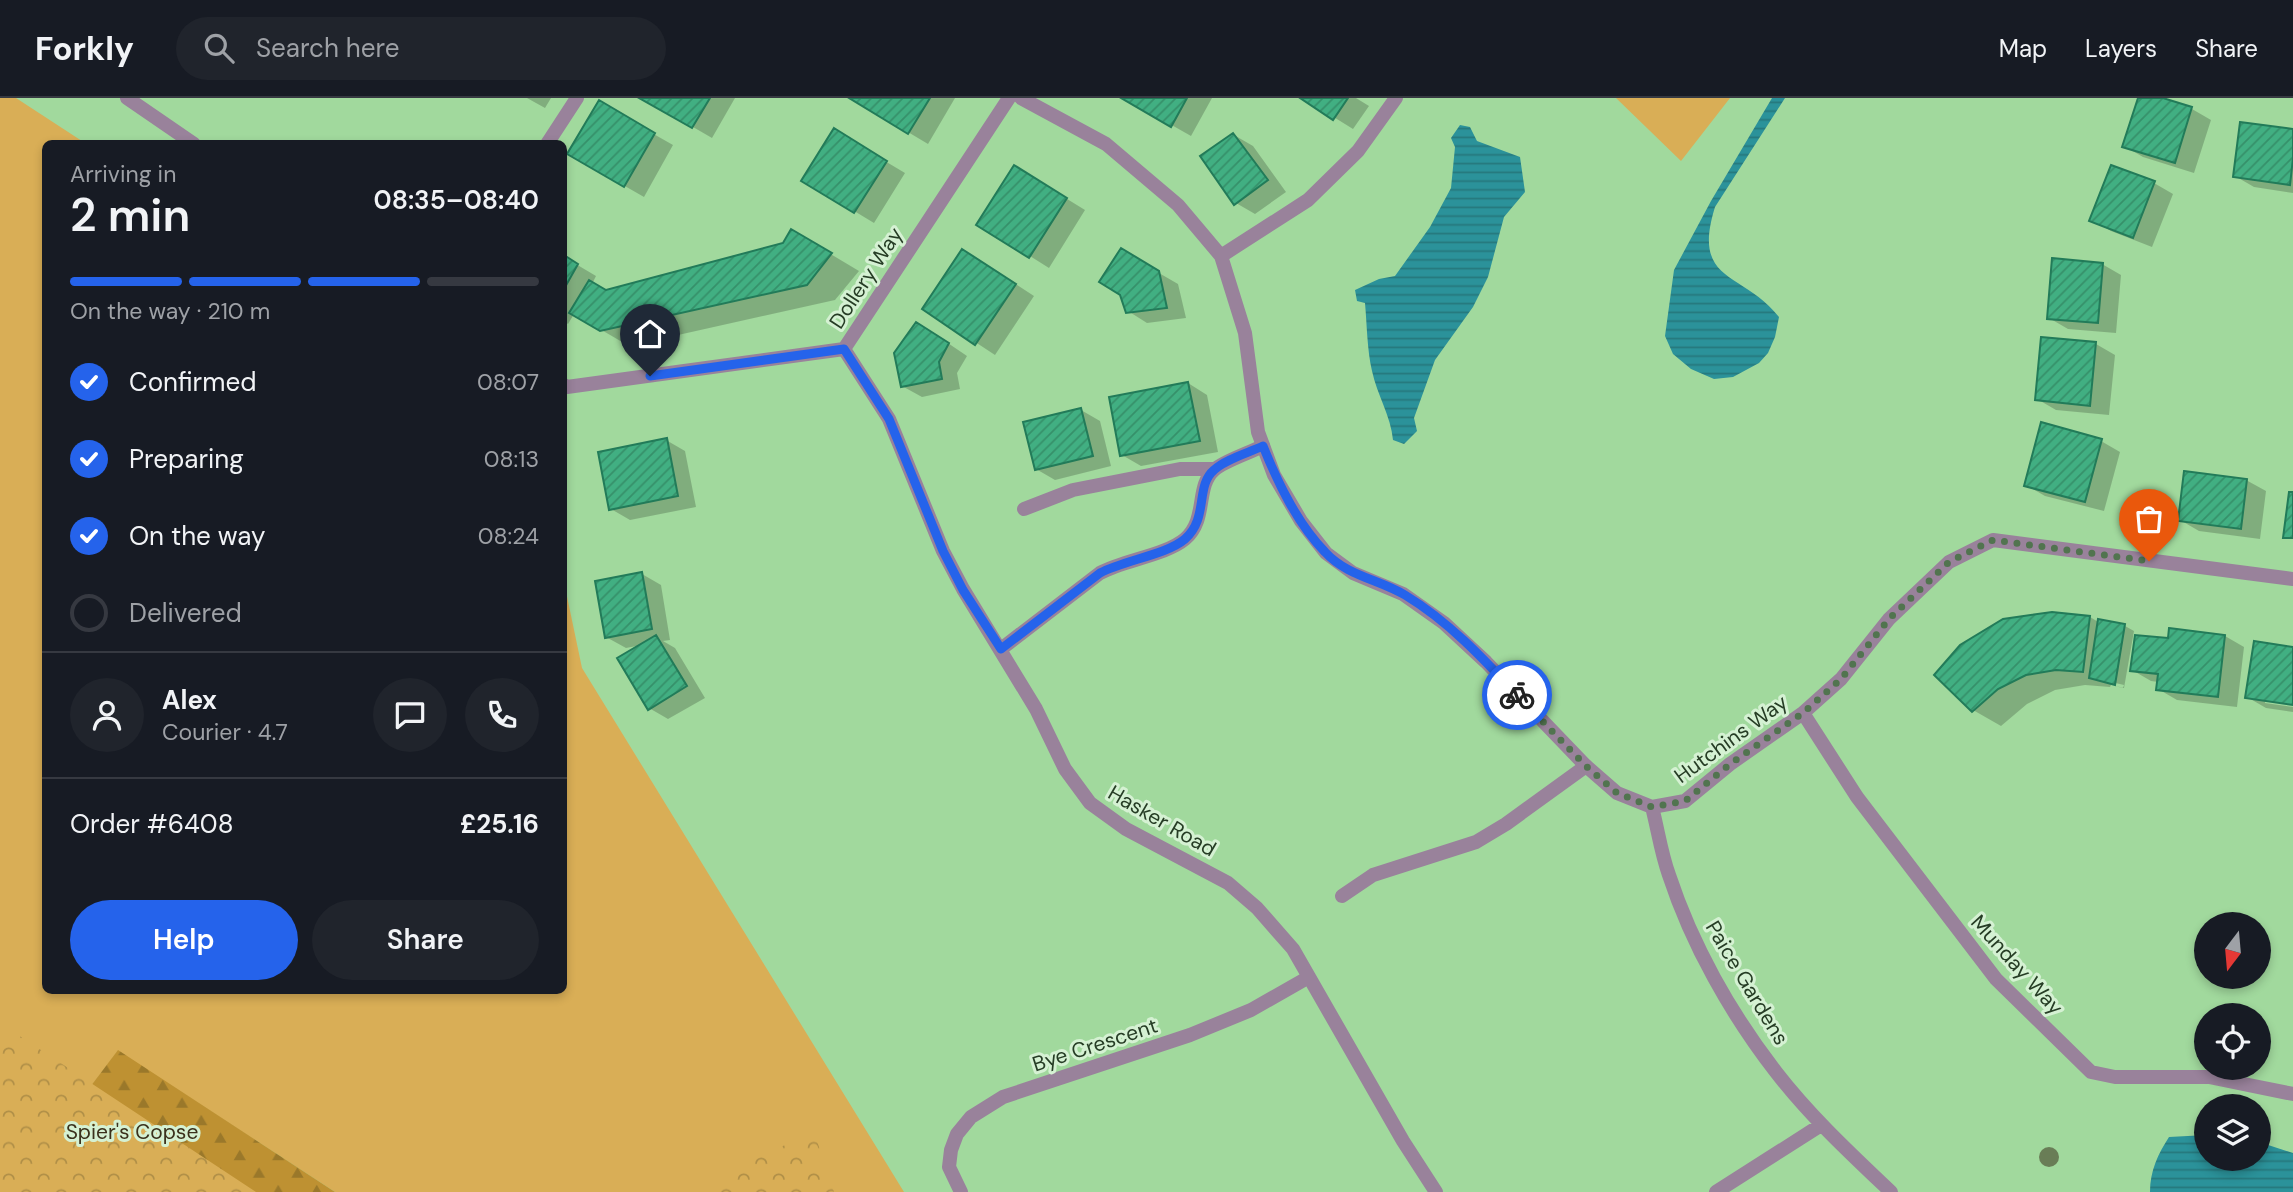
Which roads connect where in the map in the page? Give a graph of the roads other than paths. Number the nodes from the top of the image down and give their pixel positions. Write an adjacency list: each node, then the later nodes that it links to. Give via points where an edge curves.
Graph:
1 (127, 98): 6 (street)
2 (577, 98): 7 (street)
3 (1009, 98): 9 (street, Dollery Way)
4 (1021, 98): 8 (street, via 1106,144 1178,205)
5 (1396, 98): 8 (street, via 1358,152 1308,200)
6 (188, 140)
7 (550, 140)
8 (1221, 256): 11 (street, via 1245,333)
9 (844, 349): 10 (street, Dollery Way); 15 (street, Hasker Road, via 889,419 943,551)
10 (567, 387)
11 (1263, 446): 12 (street); 17 (street, via 1301,521 1326,553 1353,573 1403,594 1444,623)
12 (1214, 469): 13 (street, via 1180,469 1073,490); 15 (street, via 1207,478 1199,520 1184,540 1100,573)
13 (1024, 509)
14 (2293, 579): 16 (street, Hutchins Way, via 1993,540 1949,562 1889,619 1841,679)
15 (1001, 649): 20 (street, Hasker Road, via 1065,769 1090,803 1126,829 1228,883 1293,949)
16 (1803, 713): 18 (street, Hutchins Way, via 1685,801); 21 (street, Munday Way, via 1857,797 1996,979 2091,1072 2115,1077 2209,1077)
17 (1586, 766): 18 (street, via 1617,793); 19 (street, via 1483,838 1373,875)
18 (1652, 807): 22 (street, Paice Gardens, via 1668,874 1689,930 1728,1002 1776,1072)
19 (1342, 896)
20 (1309, 977): 23 (street, Bye Crescent, via 1251,1010 1190,1035 1003,1097 971,1117 957,1134 949,1167); 24 (street, Hasker Road)
21 (2293, 1094)
22 (1821, 1125): 25 (street); 26 (street, Paice Gardens)
23 (961, 1192)
24 (1436, 1192)
25 (1716, 1192)
26 (1891, 1192)

